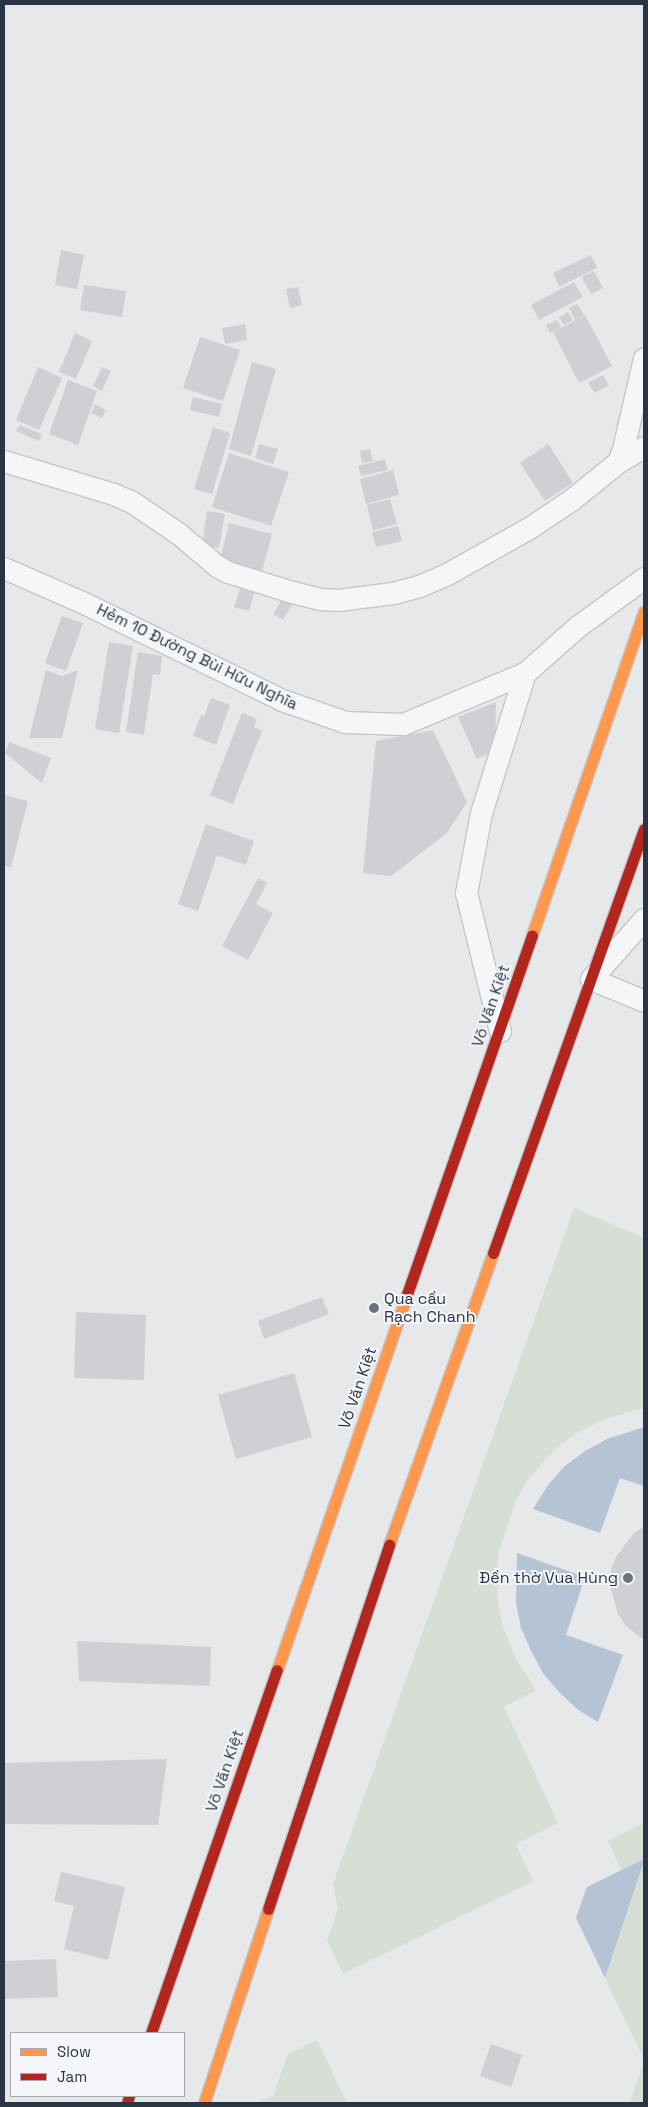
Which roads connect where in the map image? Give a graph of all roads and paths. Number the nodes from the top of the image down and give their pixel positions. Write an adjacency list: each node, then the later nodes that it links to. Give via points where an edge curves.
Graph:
1 (644, 358): 4 (street)
2 (644, 446): 4 (street)
3 (4, 461): 4 (street, via 132,502 228,572 292,592 338,600 419,586 447,574 536,523 578,495)
4 (618, 462)
5 (4, 568): 8 (street, Hẻm 10 Đường Bùi Hữu Nghĩa, via 82,602 282,700 345,722 403,724)
6 (644, 578): 8 (street, Hẻm 10 Đường Bùi Hữu Nghĩa, via 578,626)
7 (644, 612): 13 (main road, Võ Văn Kiệt)
8 (525, 673): 13 (street, via 481,812 466,893)
9 (644, 829): 11 (main road)
10 (644, 919): 11 (street)
11 (591, 979): 12 (street); 15 (main road, via 383,1562)
12 (644, 1001)
13 (500, 1031): 14 (main road, Võ Văn Kiệt)
14 (151, 2032)
15 (204, 2103)

